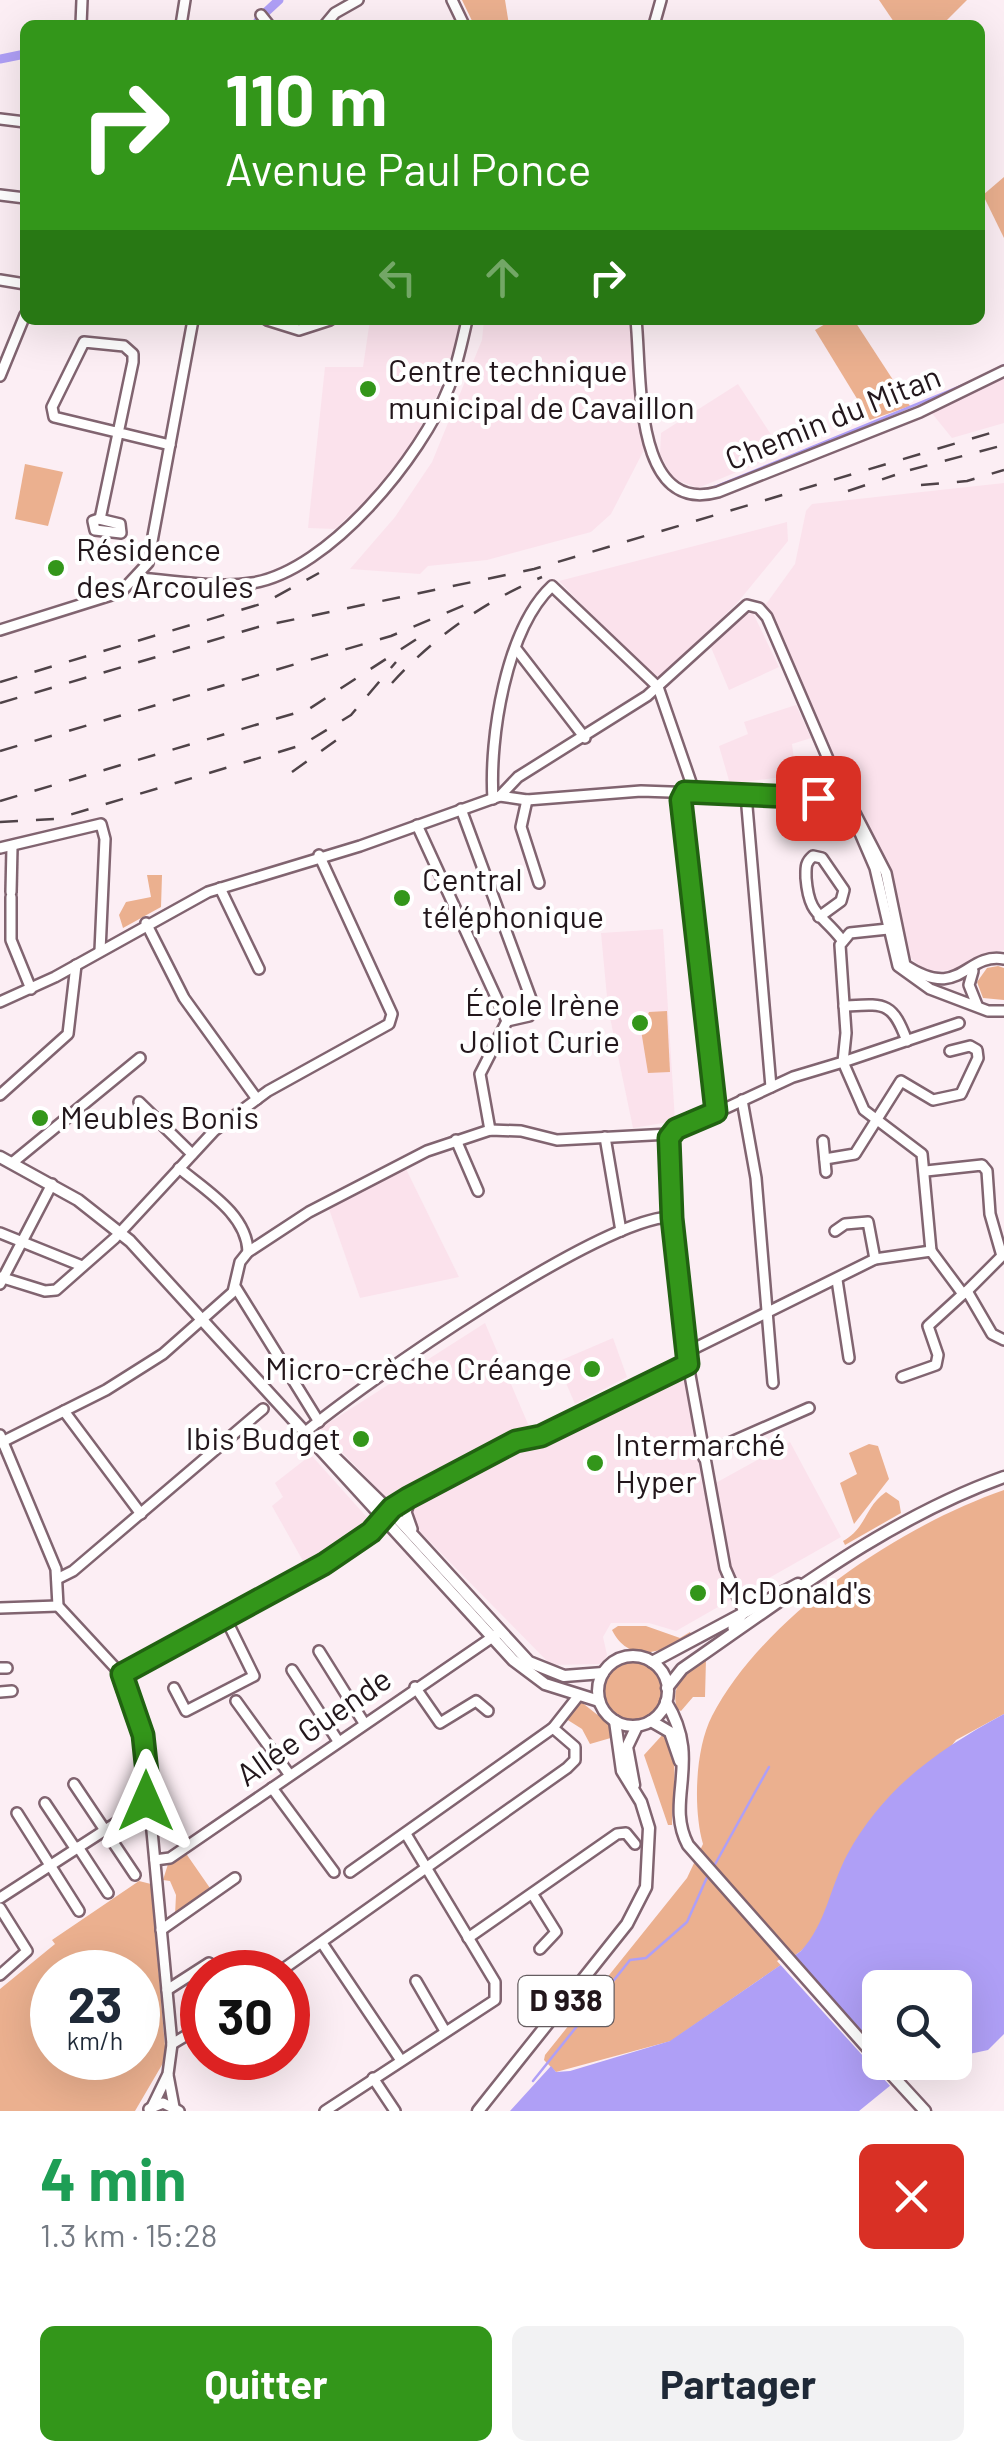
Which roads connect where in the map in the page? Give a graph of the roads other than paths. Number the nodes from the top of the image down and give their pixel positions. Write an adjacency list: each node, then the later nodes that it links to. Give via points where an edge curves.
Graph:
1 (358, 0): 4 (street)
2 (261, 15): 3 (street)
3 (265, 20)
4 (329, 20)
5 (21, 325): 12 (street)
6 (192, 325): 14 (street)
7 (282, 325): 8 (street)
8 (314, 325)
9 (466, 325): 16 (street, via 448,390 430,424 388,485 336,538 278,575 250,584)
10 (637, 325): 11 (street, Chemin du Mitan, via 652,460 670,486 697,495 920,412)
11 (1004, 371)
12 (0, 376)
13 (118, 435): 13 (street, via 134,354 124,346 84,342 52,413); 14 (street); 15 (street)
14 (170, 446): 16 (street, via 148,562)
15 (100, 519)
16 (136, 578): 17 (street, via 112,595)
17 (0, 630)
18 (516, 650): 19 (street, via 550,587 558,588); 20 (street); 25 (street, via 500,699)
19 (658, 687): 20 (street); 22 (street); 23 (street, via 737,610 759,608)
20 (585, 738): 21 (street)
21 (513, 784): 25 (street); 26 (street)
22 (690, 793): 24 (street); 26 (street); 63 (street, via 681,803)
23 (844, 793): 27 (street); 29 (street)
24 (746, 794): 27 (street); 58 (street)
25 (496, 798): 26 (street); 28 (street)
26 (523, 799): 34 (street, via 520,820)
27 (827, 799): 29 (street)
28 (462, 810): 30 (street); 51 (street, via 534,1007 529,1016)
29 (852, 813): 38 (street, via 880,881); 42 (street, via 886,873)
30 (417, 825): 33 (street); 51 (street)
31 (12, 847): 32 (street); 40 (street, via 101,824 106,839); 46 (street, via 11,940)
32 (0, 848)
33 (319, 855): 35 (street); 60 (street, via 392,1020)
34 (539, 882)
35 (220, 888): 37 (street); 44 (street)
36 (819, 917): 36 (street, via 808,904 806,867 813,856 822,858 844,890); 39 (street)
37 (146, 923): 40 (street); 60 (street, via 184,998)
38 (888, 929): 39 (street); 42 (street); 49 (street, via 892,955 907,975)
39 (842, 940): 48 (street)
40 (100, 951): 43 (street)
41 (1003, 958): 45 (street, via 982,961)
42 (905, 965): 45 (street, via 938,980)
43 (76, 966): 46 (street); 59 (street, via 68,1034)
44 (259, 969)
45 (973, 971): 49 (street, via 970,993)
46 (31, 988): 47 (street)
47 (0, 1002)
48 (844, 1006): 54 (street, via 891,1009); 57 (street)
49 (978, 1006): 50 (street)
50 (999, 1012): 52 (street)
51 (507, 1021): 65 (street, via 480,1074)
52 (1004, 1021)
53 (960, 1023): 54 (street)
54 (907, 1041): 57 (street)
55 (950, 1051): 64 (street, via 977,1050 961,1094 933,1100 901,1081)
56 (140, 1058): 73 (street)
57 (843, 1062): 58 (street); 64 (street, via 860,1104)
58 (770, 1087): 61 (street)
59 (0, 1095)
60 (257, 1099): 70 (street)
61 (742, 1100): 63 (street); 93 (street, via 750,1121)
62 (139, 1102): 70 (street)
63 (716, 1112): 66 (street)
64 (875, 1119): 72 (street, via 855,1154); 75 (street, via 918,1148)
65 (490, 1130): 67 (street, via 556,1140); 68 (street)
66 (670, 1134): 67 (street); 79 (street)
67 (605, 1137): 81 (street)
68 (456, 1140): 78 (street); 86 (street, via 327,1202)
69 (824, 1140): 72 (street)
70 (192, 1154): 74 (street)
71 (0, 1157): 73 (main road)
72 (825, 1159): 76 (street)
73 (12, 1163): 77 (main road)
74 (178, 1168): 80 (street); 86 (street, via 234,1217)
75 (926, 1171): 85 (street); 92 (street, via 986,1167 1002,1256)
76 (826, 1172)
77 (52, 1184): 80 (main road); 84 (street)
78 (478, 1191)
79 (672, 1218): 81 (street); 96 (street)
80 (120, 1230): 88 (street); 94 (main road)
81 (621, 1230): 104 (street, via 556,1263)
82 (835, 1232): 87 (street, via 868,1222)
83 (0, 1234): 84 (street)
84 (21, 1242): 88 (street); 89 (street)
85 (931, 1250): 87 (street); 92 (street)
86 (248, 1252): 91 (street)
87 (875, 1260): 90 (street)
88 (82, 1266): 89 (street, via 52,1292)
89 (1, 1279)
90 (836, 1280): 93 (street); 97 (street)
91 (236, 1288): 94 (street); 104 (street)
92 (965, 1293): 95 (street, via 992,1334); 99 (street, via 928,1326 936,1365)
93 (766, 1312): 96 (street); 100 (street)
94 (202, 1320): 103 (street, via 163,1354); 105 (main road)
95 (1004, 1340)
96 (686, 1352): 98 (street)
97 (850, 1358)
98 (688, 1364): 107 (street); 109 (street)
99 (902, 1377)
100 (773, 1383)
101 (263, 1408): 110 (street)
102 (809, 1408): 107 (street)
103 (64, 1411): 106 (street); 110 (street)
104 (319, 1422): 105 (street)
105 (305, 1433): 111 (main road)
106 (0, 1440): 116 (street)
107 (704, 1458): 117 (street, via 725,1568)
108 (1004, 1477): 115 (main road, via 909,1519)
109 (413, 1495): 111 (street); 114 (street, via 406,1516)
110 (141, 1514): 116 (street)
111 (387, 1514): 112 (street); 113 (main road); 114 (main road)
112 (371, 1532): 113 (street); 120 (street)
113 (404, 1540): 121 (main road)
114 (425, 1548): 121 (main road)
115 (817, 1575): 117 (main road, via 764,1602); 122 (main road)
116 (57, 1578): 118 (street)
117 (741, 1605): 122 (street, via 740,1622); 124 (main road, via 729,1621)
118 (58, 1606): 119 (street); 127 (street)
119 (0, 1608)
120 (225, 1617): 127 (street); 129 (street, via 254,1676 186,1712)
121 (492, 1636): 126 (main road, via 548,1672); 128 (street, Allée Guende); 131 (main road, via 527,1672)
122 (716, 1646): 130 (main road, via 682,1669)
123 (320, 1652): 138 (street)
124 (652, 1662): 126 (main road, via 624,1657); 130 (main road)
125 (292, 1670): 141 (street)
126 (603, 1673): 132 (main road)
127 (122, 1674): 147 (street, via 143,1735)
128 (415, 1687): 135 (street, via 440,1723 476,1701); 138 (street, Allée Guende)
129 (174, 1688)
130 (668, 1688): 134 (main road)
131 (578, 1696): 132 (main road); 140 (street)
132 (599, 1701): 136 (main road)
133 (236, 1702): 142 (street)
134 (666, 1702): 137 (main road); 144 (main road, via 683,1732)
135 (488, 1712)
136 (615, 1721): 139 (main road); 146 (main road, D 938, via 622,1771)
137 (650, 1721): 139 (main road); 144 (main road, via 674,1738)
138 (364, 1723): 141 (street, Allée Guende)
139 (637, 1726): 146 (main road, D 938, via 627,1756)
140 (553, 1728): 151 (street); 156 (street, via 575,1747 576,1760)
141 (338, 1741): 142 (street, Allée Guende)
142 (290, 1774): 145 (street, Allée Guende)
143 (74, 1784): 150 (street)
144 (682, 1784): 177 (main road, via 680,1823 693,1852)
145 (272, 1788): 154 (street, Allée Guende, via 170,1858); 157 (street)
146 (635, 1790): 188 (main road, D 938, via 651,1843 641,1899)
147 (150, 1801): 150 (street); 154 (street)
148 (45, 1803): 153 (street)
149 (17, 1814): 155 (street)
150 (104, 1828): 153 (street); 159 (street)
151 (406, 1834): 156 (street); 158 (street)
152 (635, 1844): 162 (street, via 619,1833)
153 (76, 1847): 155 (street); 161 (street)
154 (155, 1860): 166 (street)
155 (50, 1865): 163 (street); 165 (street)
156 (428, 1868): 167 (street); 168 (street)
157 (334, 1872)
158 (350, 1872)
159 (135, 1874)
160 (235, 1878): 166 (street)
161 (108, 1893)
162 (533, 1895): 167 (street); 169 (street, via 556,1932)
163 (0, 1898)
164 (0, 1908): 171 (street, via 28,1951)
165 (79, 1911)
166 (161, 1930): 174 (street)
167 (468, 1938): 175 (street, via 497,1990 495,2000)
168 (322, 1942): 170 (street); 179 (street)
169 (540, 1948)
170 (310, 1950)
171 (0, 1974)
172 (180, 1982): 174 (street)
173 (416, 1982): 175 (street)
174 (167, 1990): 178 (street)
175 (446, 2031): 179 (street)
176 (180, 2039): 178 (street)
177 (862, 2042)
178 (172, 2044): 180 (street)
179 (400, 2059): 181 (street)
180 (168, 2074): 184 (street); 185 (street)
181 (373, 2078): 183 (street); 187 (street)
182 (897, 2080): 189 (main road)
183 (339, 2107): 186 (street)
184 (150, 2109): 185 (street, via 163,2103)
185 (177, 2109)
186 (325, 2111)
187 (394, 2111)
188 (478, 2111)
189 (925, 2111)

